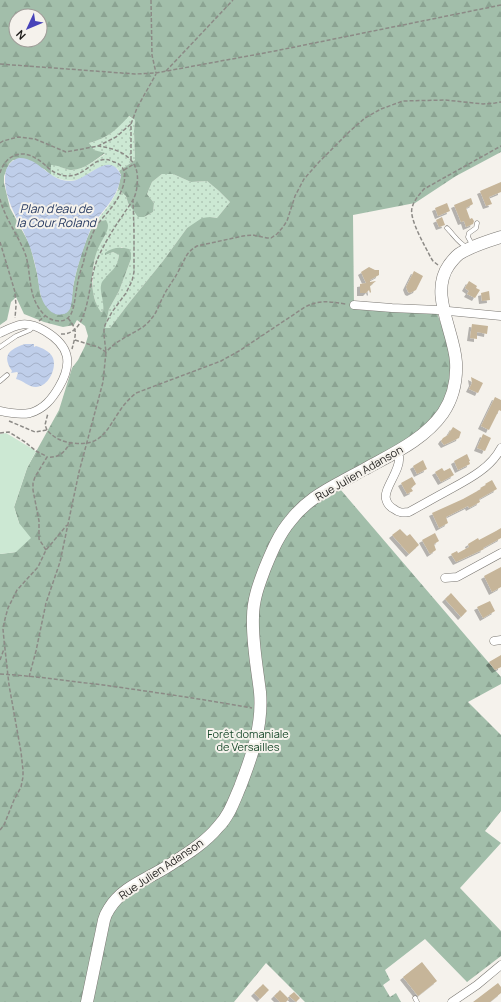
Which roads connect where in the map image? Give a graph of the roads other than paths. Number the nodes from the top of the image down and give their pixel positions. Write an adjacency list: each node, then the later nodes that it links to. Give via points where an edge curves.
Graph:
1 (477, 223): 4 (lane, via 468,237)
2 (447, 228): 4 (lane, via 462,245)
3 (501, 237): 4 (main road)
4 (473, 248): 6 (main road, Rue Julien Adanson, via 459,254 447,268 441,294)
5 (354, 305): 6 (street)
6 (445, 311): 7 (street); 15 (main road, Rue Julien Adanson, via 456,360 453,390 447,406 437,421)
7 (501, 316)
8 (35, 323): 9 (street, via 14,326); 10 (lane, via 30,330); 13 (street, via 58,340 66,352 68,368 64,378 52,399 40,408 28,413)
9 (0, 333)
10 (0, 347)
11 (6, 375): 12 (lane)
12 (0, 381)
13 (0, 410)
14 (501, 448): 15 (street, via 484,468 466,480 409,512 402,513 395,510 386,500 398,465)
15 (397, 451): 19 (main road, Rue Julien Adanson, via 311,500 291,519 276,542 261,580 254,608 253,630 260,692 259,727 249,763 232,806 209,837 166,867 128,889 109,908 104,920)
16 (501, 553): 17 (street, via 458,577)
17 (444, 578)
18 (501, 964): 20 (street)
19 (87, 1002)
20 (453, 1002)

